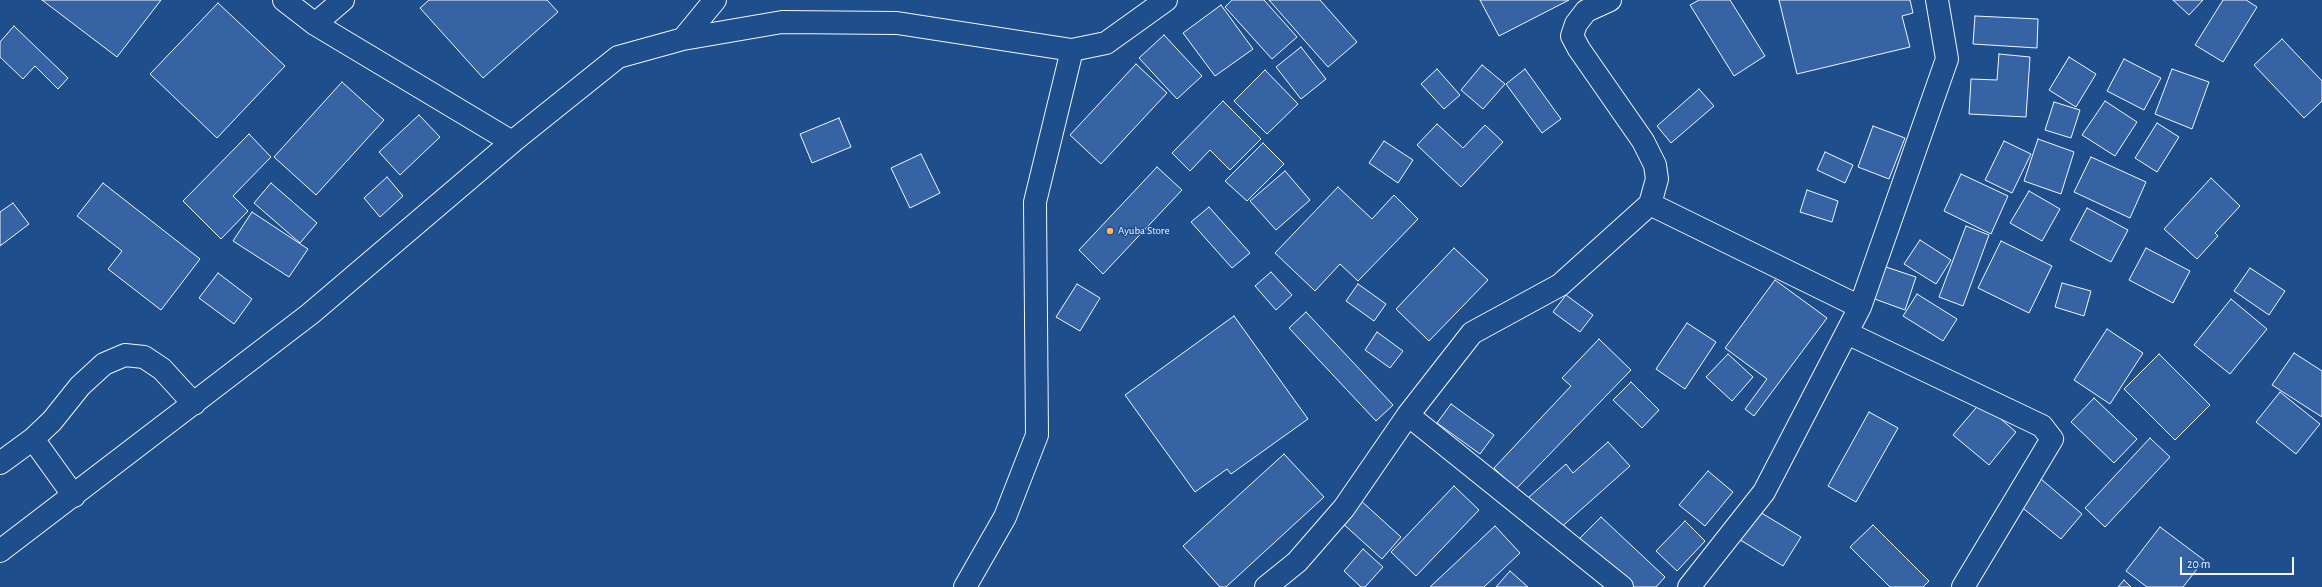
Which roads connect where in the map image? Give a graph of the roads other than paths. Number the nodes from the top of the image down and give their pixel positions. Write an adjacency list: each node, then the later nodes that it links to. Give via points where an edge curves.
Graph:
1 (284, 0): 7 (street)
2 (342, 0): 7 (street)
3 (715, 0): 8 (street)
4 (1166, 0): 9 (street, via 1106,43)
5 (1610, 0): 11 (street, via 1586,11 1576,24 1572,36 1644,141 1655,165 1657,179)
6 (1937, 0): 12 (street, via 1946,59)
7 (315, 24): 10 (street)
8 (683, 39): 9 (street, via 782,22 897,23); 10 (street, via 618,57)
9 (1072, 50): 20 (street, via 1035,202 1037,434 1005,516)
10 (512, 142): 14 (street, via 310,314)
11 (1650, 204): 12 (street); 15 (street, via 1560,285 1472,332)
12 (1860, 307): 13 (street)
13 (1847, 333): 23 (street, via 1764,492); 24 (street, via 2042,426 2052,439)
14 (194, 404): 16 (street, via 162,369 144,357 125,355 104,364 80,386 52,421); 18 (street)
15 (1408, 415): 21 (street, via 1344,508 1297,562); 22 (street)
16 (33, 439): 17 (street); 18 (street)
17 (0, 463)
18 (74, 496): 19 (street)
19 (0, 552)
20 (965, 587)
21 (1266, 587)
22 (1622, 587)
23 (1689, 587)
24 (1963, 587)

